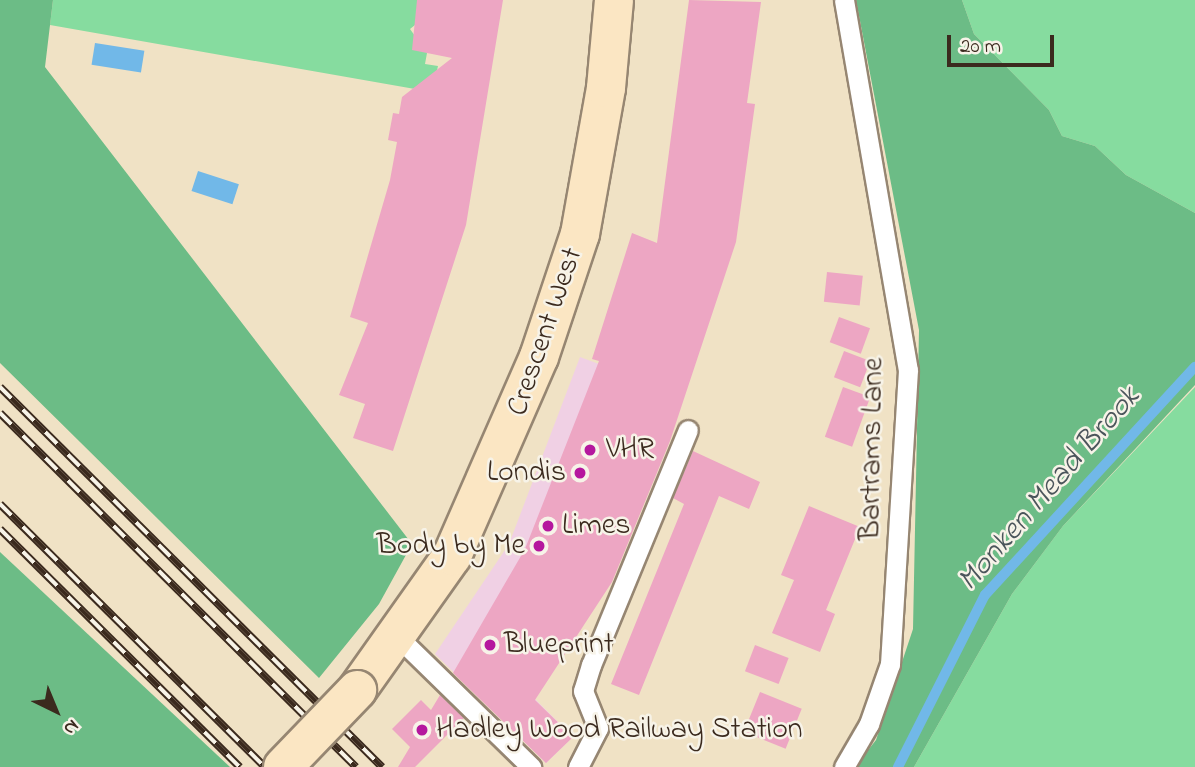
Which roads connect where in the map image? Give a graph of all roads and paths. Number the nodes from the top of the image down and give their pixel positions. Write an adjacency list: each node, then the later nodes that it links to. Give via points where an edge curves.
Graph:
1 (614, 0): 4 (street, Crescent West, via 595,158 563,289 478,505 433,591)
2 (844, 0): 8 (lane, Bartrams Lane, via 908,370 890,663 869,724)
3 (688, 430): 7 (lane, via 591,665 583,691 598,728)
4 (399, 638): 5 (street, Crescent West, bridge, via 357,690); 6 (lane)
5 (283, 767)
6 (531, 767)
7 (578, 767)
8 (844, 767)

